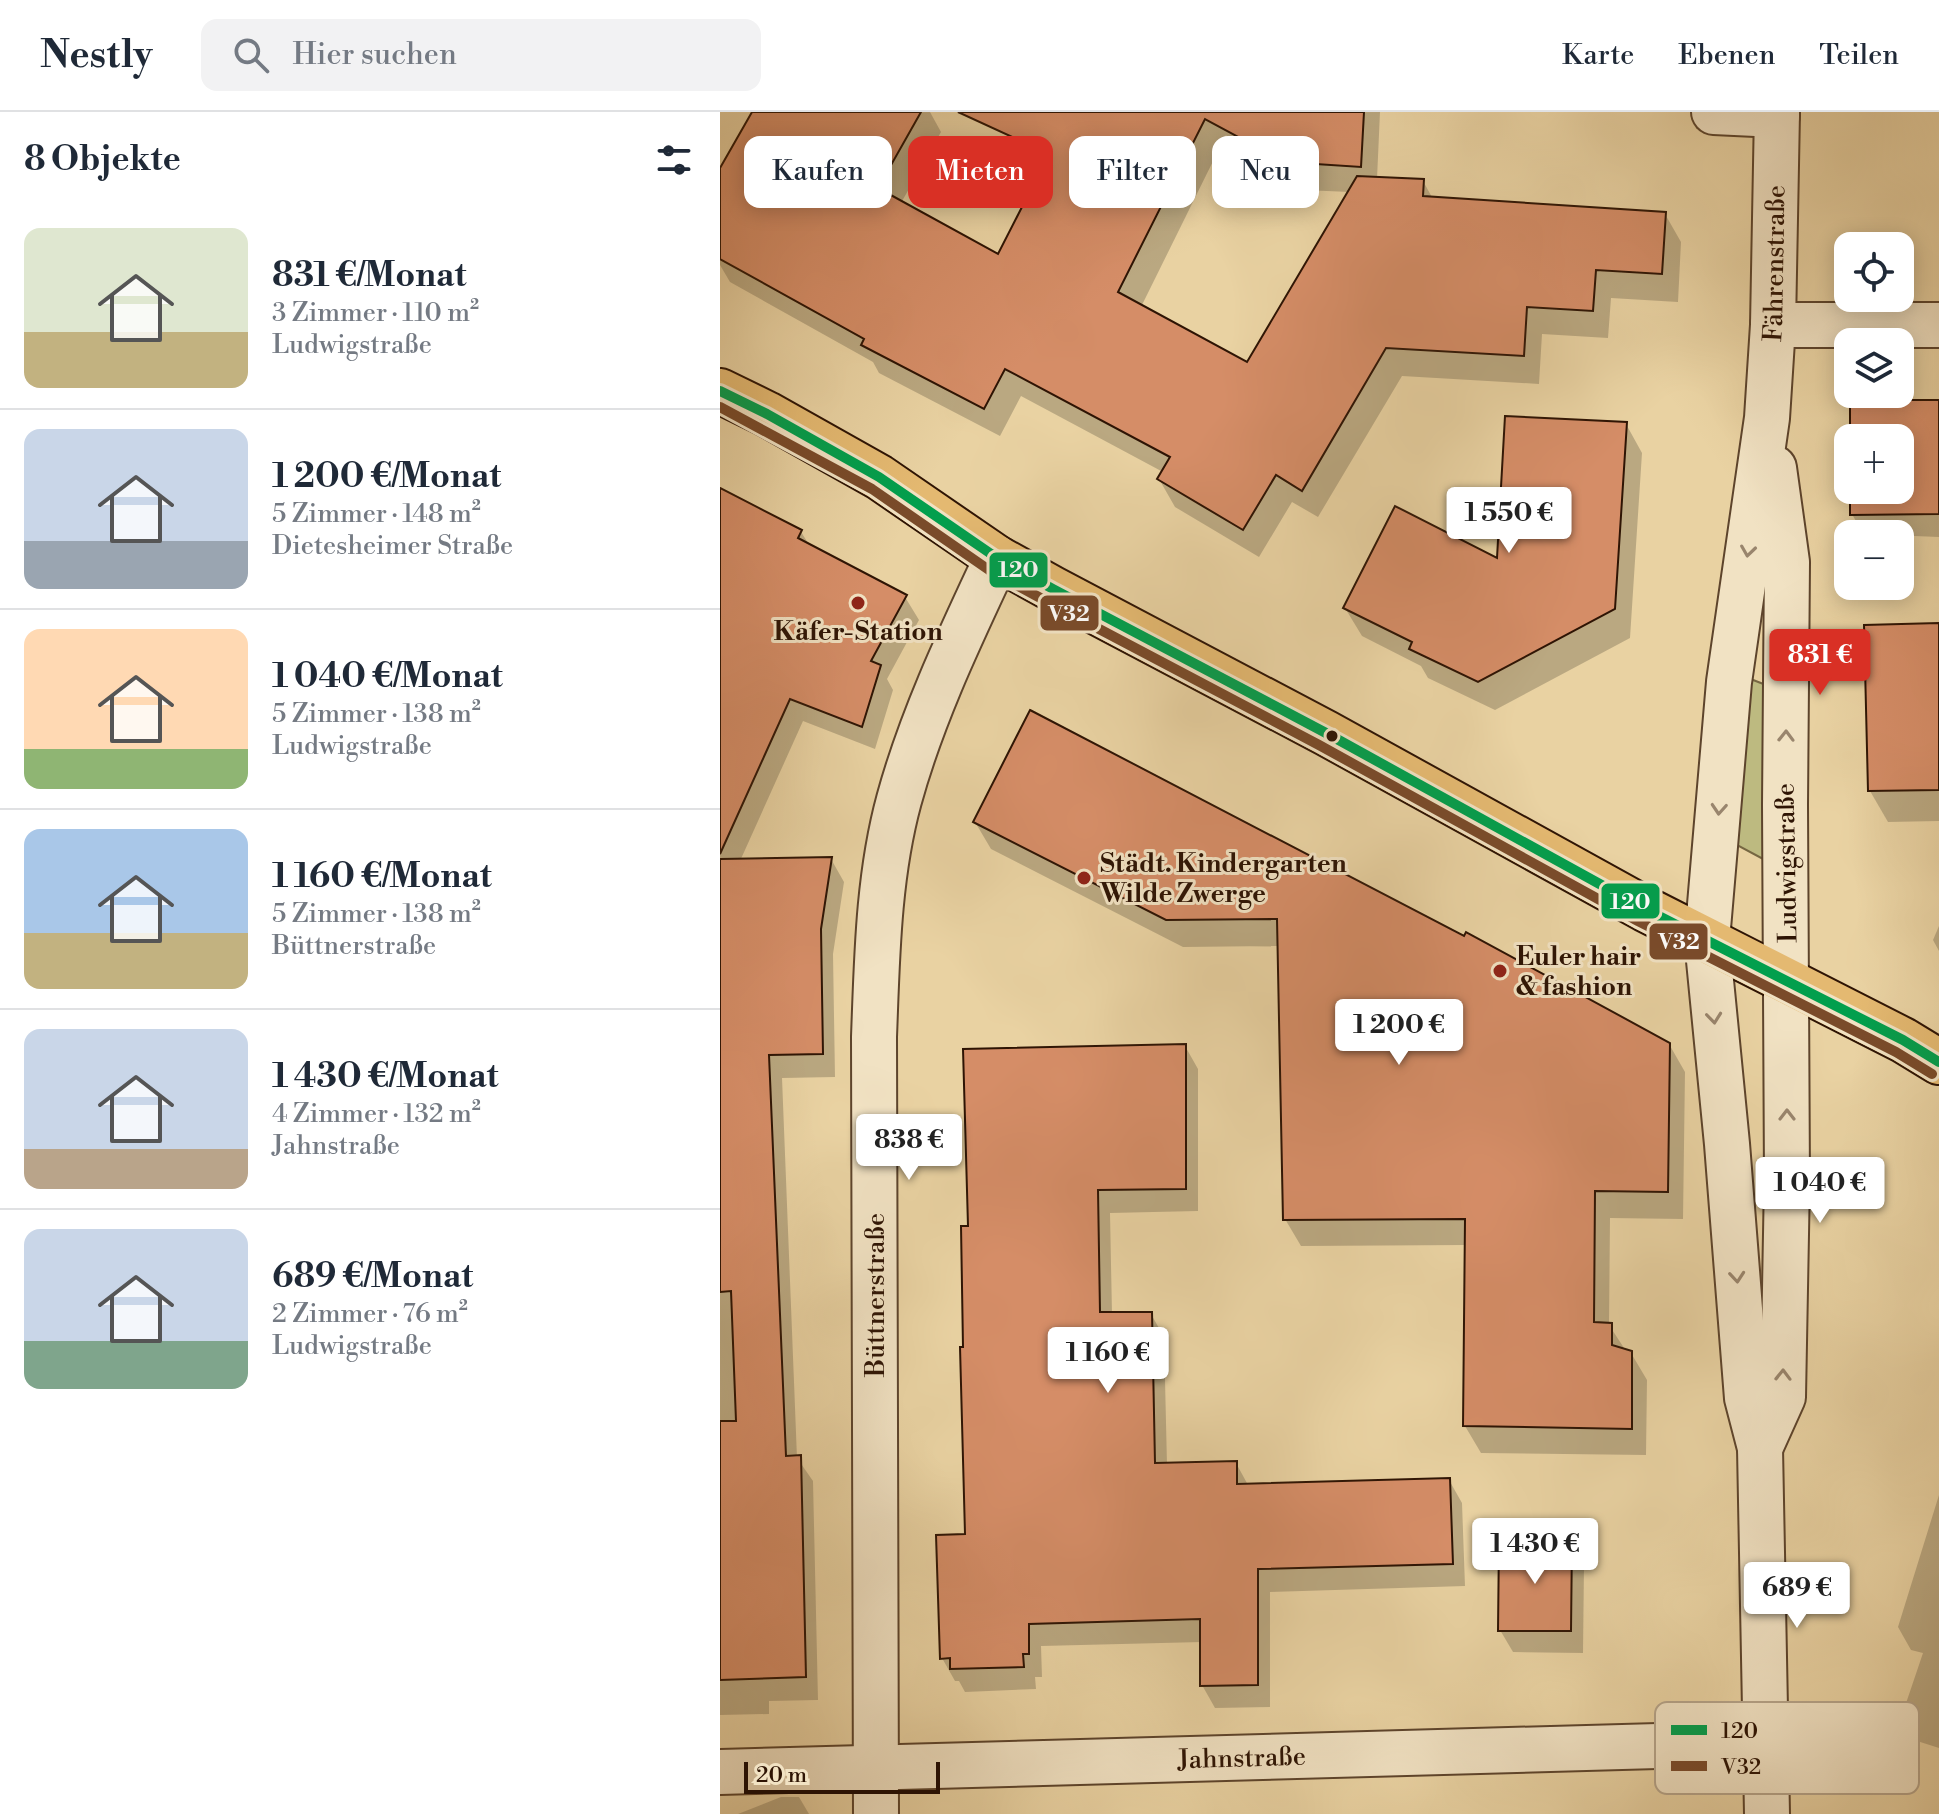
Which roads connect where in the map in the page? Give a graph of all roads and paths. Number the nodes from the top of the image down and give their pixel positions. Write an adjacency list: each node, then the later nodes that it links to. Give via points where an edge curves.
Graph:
1 (1714, 112): 2 (street)
2 (1777, 113): 3 (street, Fährenstraße)
3 (1773, 325): 4 (street); 6 (street, Fährenstraße)
4 (1939, 325)
5 (720, 391): 7 (main road, via 879,477)
6 (1767, 418): 8 (street, Fährenstraße, one-way to 8, via 1729,682); 9 (street, Ludwigstraße, one-way to 6, via 1787,562)
7 (997, 558): 8 (main road); 14 (street, Büttnerstraße, via 919,734 898,803 877,945)
8 (1707, 940): 9 (main road); 11 (street, Ludwigstraße, one-way to 11, via 1747,1398)
9 (1787, 982): 10 (main road); 11 (street, Ludwigstraße, one-way to 9, via 1783,1397)
10 (1939, 1062)
11 (1760, 1448): 12 (street, Ludwigstraße)
12 (1764, 1702)
13 (1655, 1746): 14 (street, Jahnstraße)
14 (876, 1768): 15 (street, Jahnstraße); 17 (street, Büttnerstraße)
15 (720, 1772)
16 (1766, 1794): 18 (street, Ludwigstraße)
17 (876, 1814)
18 (1767, 1814)

